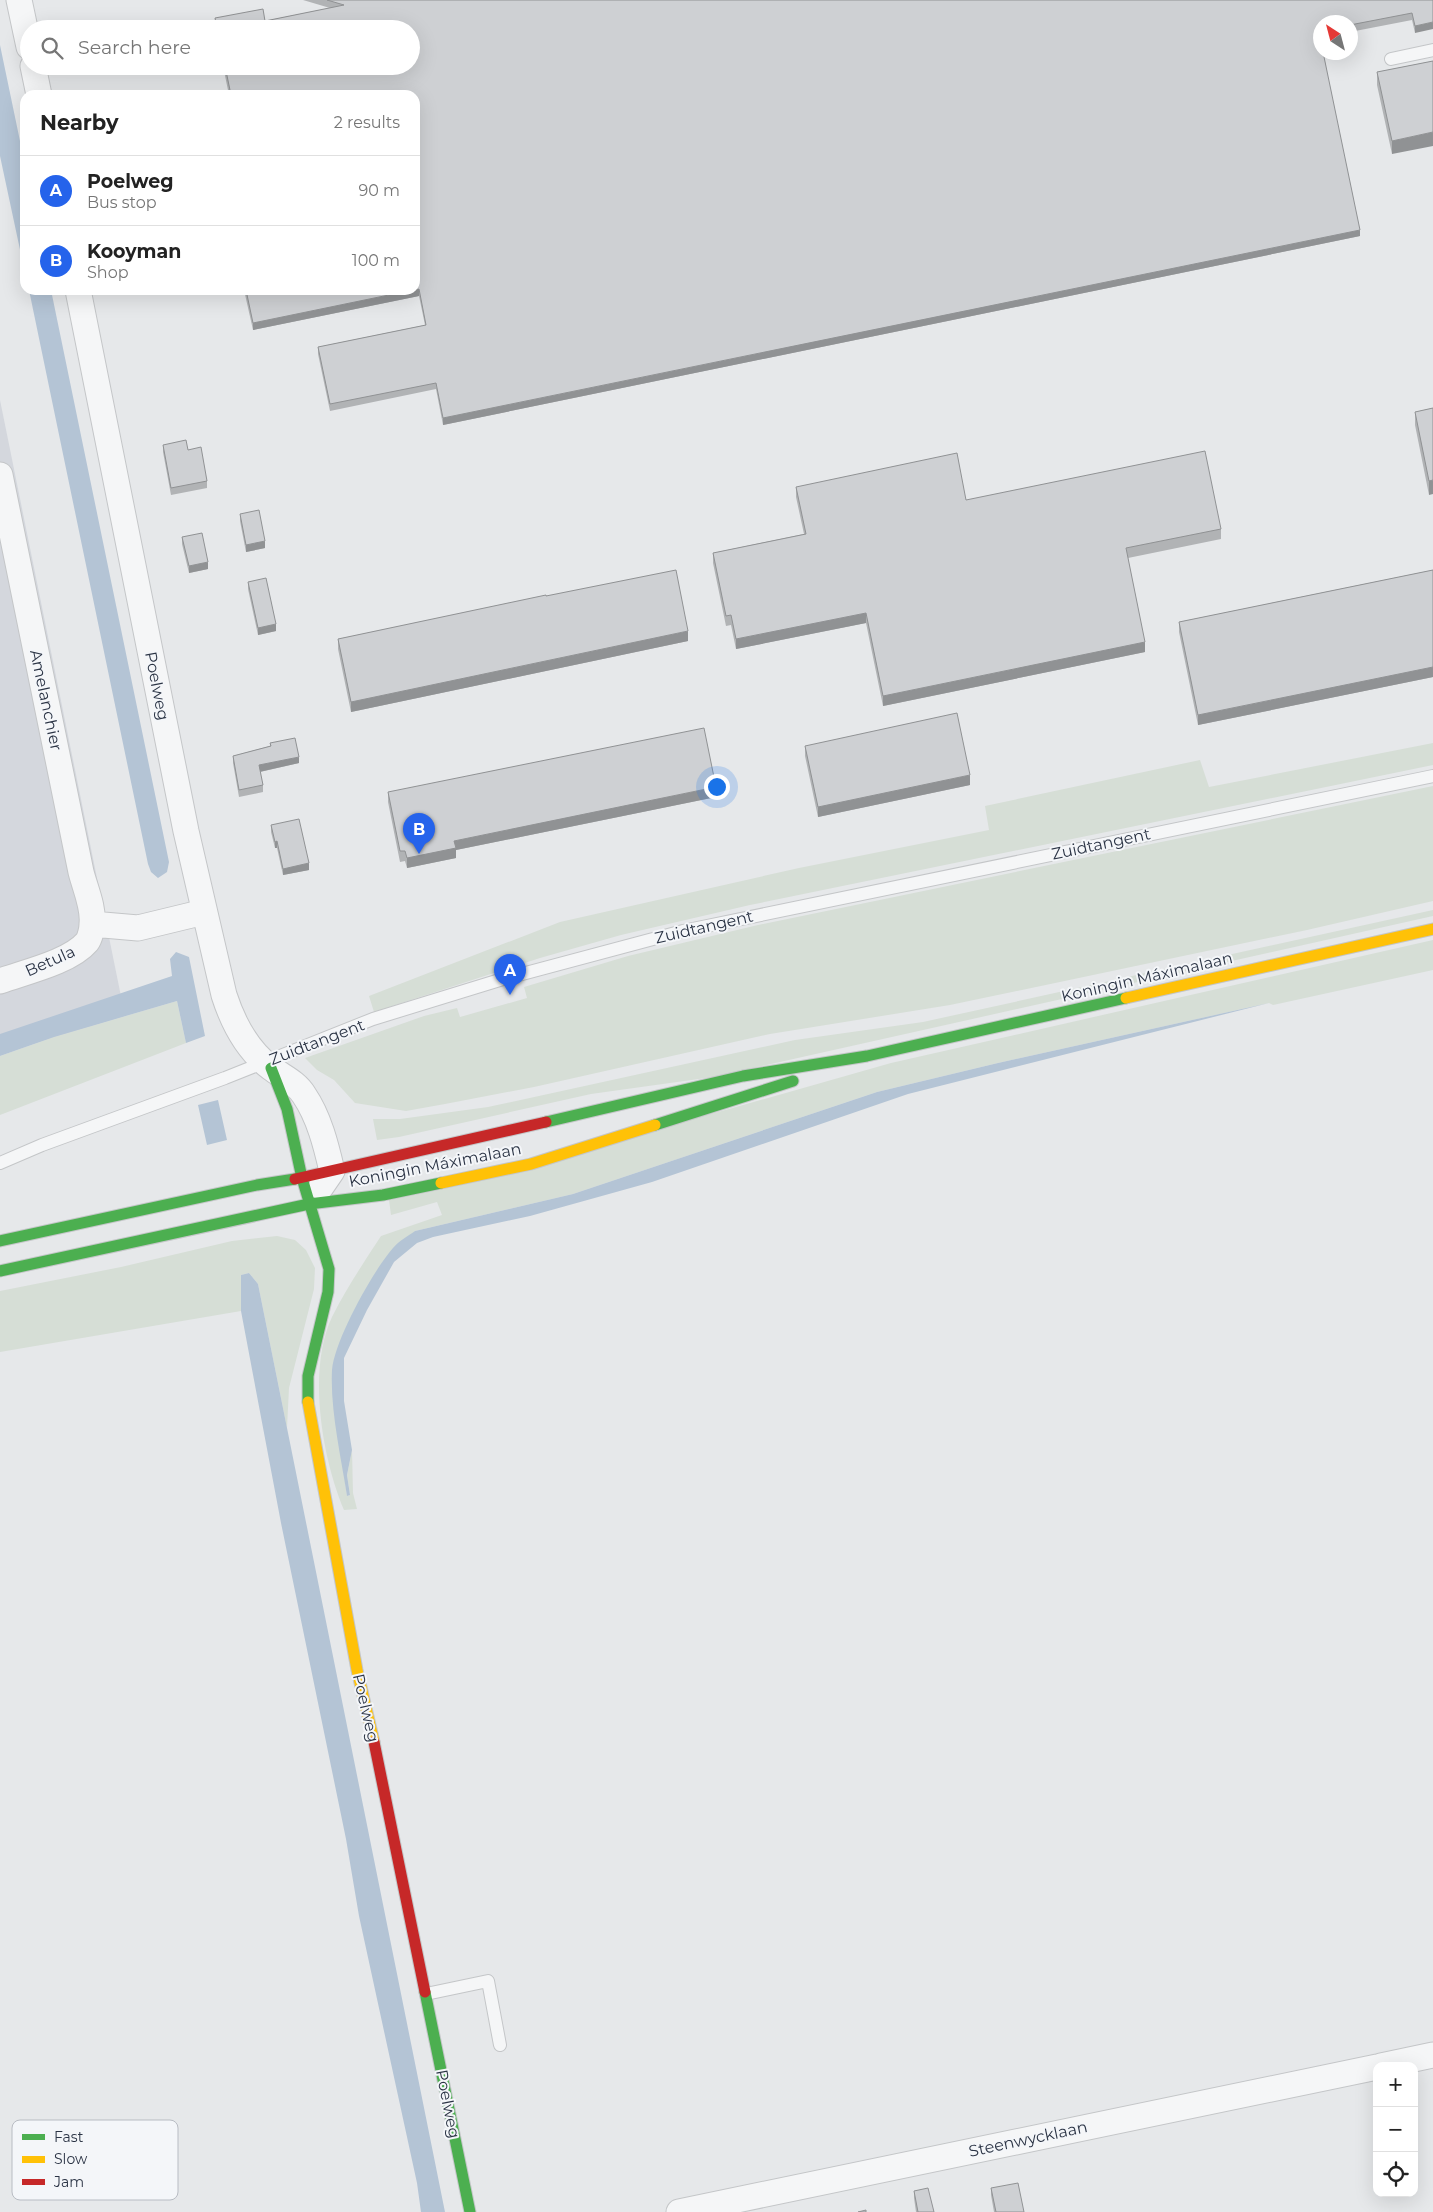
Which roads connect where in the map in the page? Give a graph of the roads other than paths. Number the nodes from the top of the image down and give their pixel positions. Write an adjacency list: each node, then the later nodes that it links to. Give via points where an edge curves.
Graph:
1 (19, 0): 2 (street)
2 (23, 20)
3 (1433, 50): 4 (lane)
4 (1391, 59)
5 (35, 75): 6 (street)
6 (37, 90)
7 (79, 295): 10 (street, Poelweg)
8 (0, 475): 11 (street, Amelanchier)
9 (1433, 776): 15 (lane, Zuidtangent, via 683,931 512,977 373,1020)
10 (204, 912): 11 (street, via 138,928); 15 (street, Poelweg, via 230,1016 243,1038)
11 (92, 924): 13 (street, Betula, via 88,941 77,951)
12 (1433, 929): 14 (main road, Koningin Máximalaan)
13 (0, 981)
14 (867, 1056): 17 (main road, Koningin Máximalaan, via 743,1076); 19 (main road, Koningin Máximalaan, via 531,1164 383,1195)
15 (267, 1065): 16 (lane, Zuidtangent); 17 (street, Poelweg, via 304,1095 324,1138); 18 (main road, Poelweg, via 288,1114)
16 (0, 1163)
17 (332, 1171): 18 (main road, Koningin Máximalaan); 19 (street)
18 (302, 1178): 19 (main road, Poelweg); 20 (main road, Koningin Máximalaan)
19 (309, 1204): 21 (main road, Koningin Máximalaan); 22 (main road, Poelweg, via 329,1269 328,1292 308,1376 311,1426 357,1670)
20 (0, 1241)
21 (0, 1271)
22 (426, 1994): 23 (lane, via 488,1981); 27 (main road, Poelweg)
23 (500, 2045)
24 (1433, 2055): 25 (street)
25 (1400, 2062)
26 (1373, 2068): 28 (street, Steenwycklaan)
27 (470, 2212)
28 (679, 2212)

